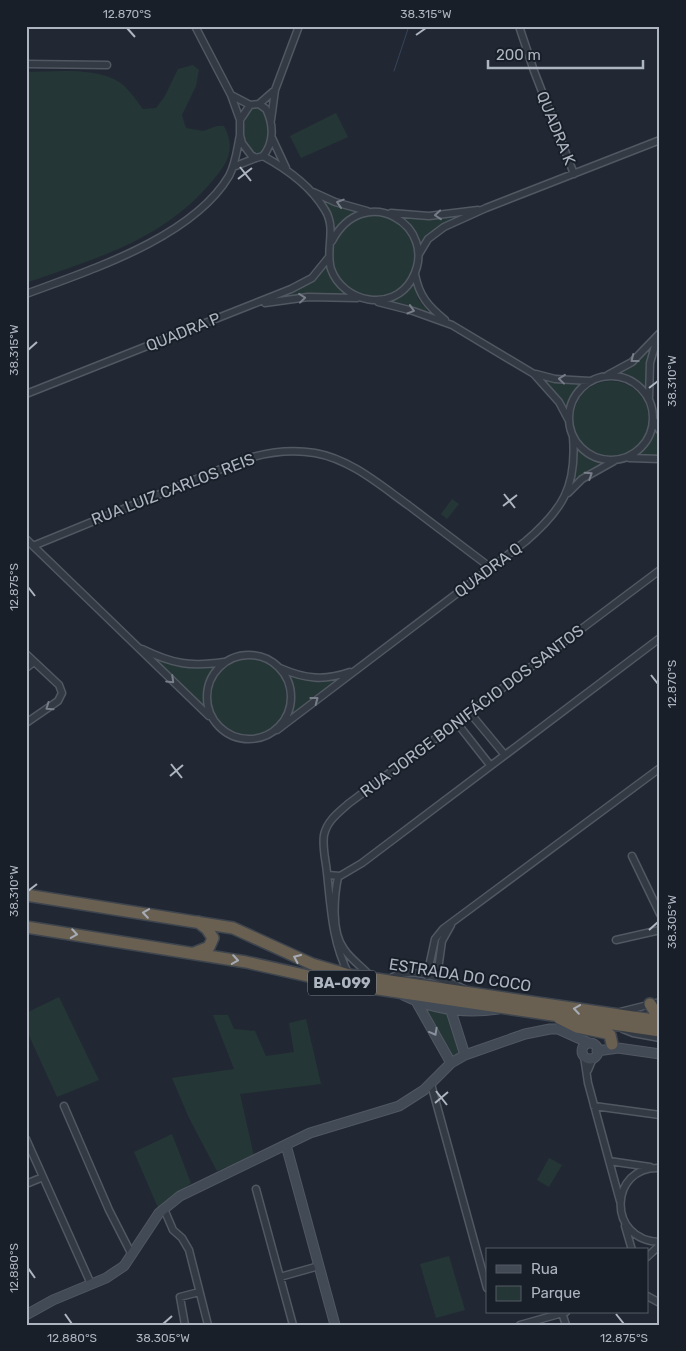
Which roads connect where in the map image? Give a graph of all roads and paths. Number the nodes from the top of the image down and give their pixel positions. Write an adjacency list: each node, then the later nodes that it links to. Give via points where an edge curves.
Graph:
1 (195, 26): 7 (street)
2 (299, 26): 6 (street)
3 (519, 26): 18 (street, QUADRA K)
4 (26, 64): 5 (street)
5 (107, 65)
6 (275, 90): 8 (street); 11 (street)
7 (231, 95): 9 (street); 10 (street)
8 (259, 104): 9 (street); 11 (street, via 266,110)
9 (250, 105): 10 (street)
10 (240, 120): 12 (street)
11 (270, 123): 13 (street)
12 (240, 135): 15 (street, via 247,151); 16 (street)
13 (271, 137): 15 (street, via 270,144); 17 (street)
14 (660, 140): 18 (street)
15 (259, 157): 16 (street); 17 (street)
16 (233, 167): 27 (street, via 208,201 166,233 124,256)
17 (286, 168): 19 (street)
18 (574, 174): 20 (street)
19 (311, 192): 21 (street, one-way to 19); 23 (street, via 328,214)
20 (486, 208): 22 (street, one-way to 22, via 429,216); 25 (street, via 435,232)
21 (371, 212): 22 (street); 23 (street, via 347,220)
22 (384, 213): 25 (street, via 403,222 410,230)
23 (332, 241): 24 (street)
24 (329, 256): 28 (street, via 336,280 345,290); 30 (street, QUADRA P, via 312,278)
25 (418, 256): 26 (street)
26 (414, 274): 29 (street, via 403,290 393,296); 31 (street, via 424,300)
27 (26, 294)
28 (361, 298): 29 (street); 30 (street, one-way to 28, via 308,297)
29 (369, 301): 31 (street, one-way to 31, via 414,311)
30 (254, 305): 36 (street, QUADRA P)
31 (452, 325): 33 (street)
32 (658, 335): 34 (street, one-way to 34, via 632,362); 37 (street, via 650,364)
33 (534, 374): 35 (street, one-way to 33, via 555,379); 39 (street, via 559,402)
34 (607, 376): 35 (street); 37 (street, via 631,382 643,391)
35 (591, 380): 39 (street, via 574,397)
36 (26, 394)
37 (648, 400): 38 (street)
38 (653, 419): 40 (street); 42 (street, via 652,429 643,446)
39 (568, 420): 41 (street)
40 (660, 431)
41 (573, 437): 44 (street, via 590,455); 45 (street, QUADRA Q, via 573,469)
42 (627, 458): 43 (street); 44 (street)
43 (660, 459)
44 (614, 461): 45 (street, one-way to 44, via 582,480)
45 (567, 494): 48 (street, QUADRA Q, via 549,520)
46 (26, 539): 47 (street)
47 (34, 546): 48 (street, RUA LUIZ CARLOS REIS, via 243,460 279,451 298,451 316,453 349,465 388,490); 51 (street)
48 (491, 568): 57 (street, QUADRA Q)
49 (660, 570): 58 (street, RUA JORGE BONIFÁCIO DOS SANTOS)
50 (660, 638): 63 (street)
51 (136, 646): 54 (street, via 160,658 186,665); 59 (street, one-way to 59)
52 (26, 654): 53 (street)
53 (34, 662): 55 (street); 60 (street, one-way to 60, via 59,685 62,693 58,701)
54 (225, 662): 56 (street, via 248,655 265,658); 59 (street, via 209,682 206,694)
55 (26, 668)
56 (280, 668): 57 (street, via 315,678 335,677); 62 (street, via 290,688 291,700 287,716)
57 (353, 671): 62 (street, one-way to 57)
58 (470, 713): 61 (street, RUA JORGE BONIFÁCIO DOS SANTOS); 63 (street)
59 (212, 718): 62 (street, via 230,736 242,739 261,738)
60 (26, 723)
61 (457, 723): 64 (street); 67 (street, RUA JORGE BONIFÁCIO DOS SANTOS, via 335,816 324,834)
62 (277, 730)
63 (504, 754): 64 (street)
64 (490, 765): 68 (street, via 362,863)
65 (660, 768): 75 (street, via 453,922)
66 (632, 856): 71 (street)
67 (328, 875): 68 (street); 70 (street, RUA JORGE BONIFÁCIO DOS SANTOS)
68 (338, 877): 70 (street)
69 (26, 895): 72 (highway, ESTRADA DO COCO / BA-099, one-way to 69)
70 (333, 914): 76 (street)
71 (660, 914)
72 (194, 920): 78 (highway, via 213,938 209,947); 81 (highway, ESTRADA DO COCO / BA-099, one-way to 72, via 295,958 240,930)
73 (26, 927): 78 (highway, ESTRADA DO COCO / BA-099, one-way to 78)
74 (660, 930): 77 (street)
75 (441, 935): 79 (street, via 435,939); 80 (street)
76 (337, 938): 81 (street); 84 (street, via 343,949)
77 (616, 940)
78 (194, 953): 86 (highway, ESTRADA DO COCO / BA-099, one-way to 86)
79 (429, 967): 80 (street); 82 (street)
80 (438, 968): 83 (street)
81 (349, 974): 84 (highway, ESTRADA DO COCO / BA-099)
82 (427, 976): 83 (street); 85 (street, via 401,974)
83 (437, 977): 87 (street)
84 (372, 978): 85 (highway, ESTRADA DO COCO / BA-099)
85 (387, 981): 87 (highway, ESTRADA DO COCO / BA-099)
86 (394, 991): 88 (street); 90 (highway, ESTRADA DO COCO / BA-099)
87 (476, 995): 93 (highway, ESTRADA DO COCO / BA-099, one-way to 87)
88 (416, 1001): 91 (street); 101 (street, one-way to 101)
89 (655, 1003): 93 (street); 94 (highway)
90 (505, 1008): 91 (street); 92 (highway, ESTRADA DO COCO / BA-099)
91 (451, 1011): 100 (street)
92 (553, 1015): 93 (highway, ESTRADA DO COCO / BA-099); 97 (highway, via 577,1028 606,1033)
93 (611, 1019): 94 (highway, ESTRADA DO COCO / BA-099); 95 (highway, ESTRADA DO COCO / BA-099); 96 (street, via 632,1033)
94 (660, 1020)
95 (660, 1031)
96 (660, 1038)
97 (615, 1046): 98 (street); 99 (street)
98 (590, 1050): 100 (street, via 558,1029 550,1029 524,1034); 104 (street, via 588,1072)
99 (660, 1054)
100 (465, 1055): 101 (street)
101 (451, 1063): 102 (street)
102 (431, 1084): 107 (street, via 399,1106 325,1127); 123 (street)
103 (64, 1106): 118 (street)
104 (594, 1106): 105 (street); 108 (street)
105 (660, 1115)
106 (26, 1139): 110 (street)
107 (286, 1146): 114 (street, via 205,1182); 120 (street)
108 (609, 1161): 109 (street); 113 (street)
109 (658, 1168): 113 (street, via 636,1174 623,1191)
110 (43, 1177): 111 (street); 122 (street)
111 (26, 1184)
112 (256, 1189): 121 (street)
113 (620, 1201): 115 (street)
114 (164, 1209): 118 (street); 124 (street, via 172,1230 189,1250)
115 (624, 1222): 116 (street, via 636,1236); 117 (street)
116 (660, 1244): 119 (street)
117 (631, 1248)
118 (132, 1255): 122 (street, via 114,1274)
119 (648, 1255)
120 (319, 1266): 121 (street); 132 (street)
121 (280, 1277): 131 (street)
122 (91, 1284): 128 (street)
123 (486, 1284)
124 (199, 1292): 129 (street, via 180,1297); 130 (street)
125 (648, 1297): 126 (street)
126 (660, 1303)
127 (560, 1314): 133 (street)
128 (26, 1315)
129 (184, 1325)
130 (208, 1325)
131 (293, 1325)
132 (335, 1325)
133 (520, 1325)

